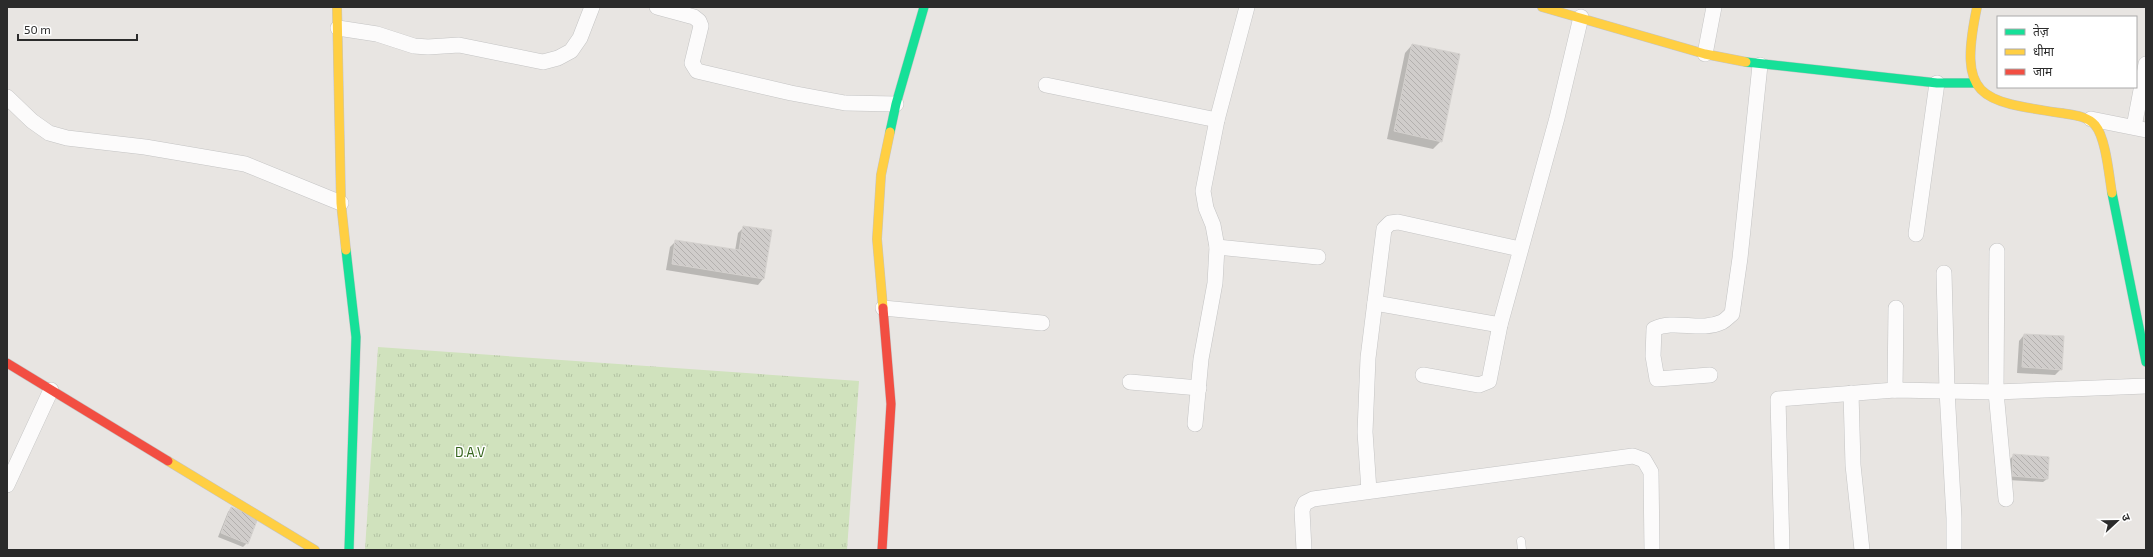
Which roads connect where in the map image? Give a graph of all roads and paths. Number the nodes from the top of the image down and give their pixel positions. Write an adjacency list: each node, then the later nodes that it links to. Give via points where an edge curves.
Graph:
1 (337, 7): 10 (street)
2 (592, 7): 10 (street, via 580,38 571,51 543,62 459,45 414,46 377,34)
3 (657, 7): 18 (street, via 694,17 699,21 692,63 696,71 844,103)
4 (924, 7): 18 (street)
5 (1247, 7): 20 (street)
6 (1542, 7): 9 (street)
7 (1714, 7): 11 (street)
8 (1977, 7): 14 (street, via 1971,63)
9 (1581, 17): 11 (street); 25 (street, via 1557,118)
10 (338, 28): 22 (street)
11 (1706, 54): 13 (street)
12 (2146, 64): 21 (street)
13 (1760, 65): 15 (street); 37 (street, via 1732,314 1722,322 1694,326 1661,326 1654,329 1653,356 1657,379)
14 (1975, 83): 15 (street); 19 (street, via 1995,100 2008,105)
15 (1938, 84): 23 (street)
16 (1046, 85): 20 (street)
17 (7, 97): 22 (street, via 49,133 244,164)
18 (896, 104): 30 (street, via 881,175 877,239)
19 (2091, 119): 21 (street); 34 (street, via 2100,133)
20 (1217, 120): 24 (street, via 1203,191 1206,208 1214,225)
21 (2140, 128)
22 (341, 203): 52 (street, via 356,337)
23 (1916, 234)
24 (1217, 247): 27 (street); 40 (street, via 1215,283 1201,360)
25 (1520, 249): 29 (street, via 1398,222 1390,223 1384,229); 33 (street)
26 (1997, 251): 44 (street)
27 (1318, 258)
28 (1944, 273): 43 (street)
29 (1375, 303): 33 (street); 48 (street, via 1368,358 1365,432)
30 (883, 308): 32 (street); 53 (street, via 891,404)
31 (1896, 308): 42 (street)
32 (1042, 323)
33 (1500, 325): 36 (street, via 1489,381 1485,384)
34 (2146, 362)
35 (7, 364): 41 (street)
36 (1423, 375)
37 (1710, 375)
38 (1130, 382): 40 (street)
39 (2146, 386): 44 (street)
40 (1199, 388): 46 (street)
41 (51, 390): 47 (street); 51 (street)
42 (1895, 390): 43 (street); 45 (street)
43 (1946, 390): 44 (street); 59 (street)
44 (1996, 392): 49 (street)
45 (1850, 393): 57 (street, via 1778,399); 58 (street, via 1853,465)
46 (1196, 424)
47 (7, 485)
48 (1369, 491): 54 (street, via 1313,499 1304,503); 56 (street, via 1633,456 1644,460 1651,472)
49 (2006, 499)
50 (1521, 541): 55 (lane)
51 (315, 550)
52 (349, 550)
53 (882, 550)
54 (1304, 550)
55 (1522, 550)
56 (1652, 550)
57 (1782, 550)
58 (1862, 550)
59 (1954, 550)

